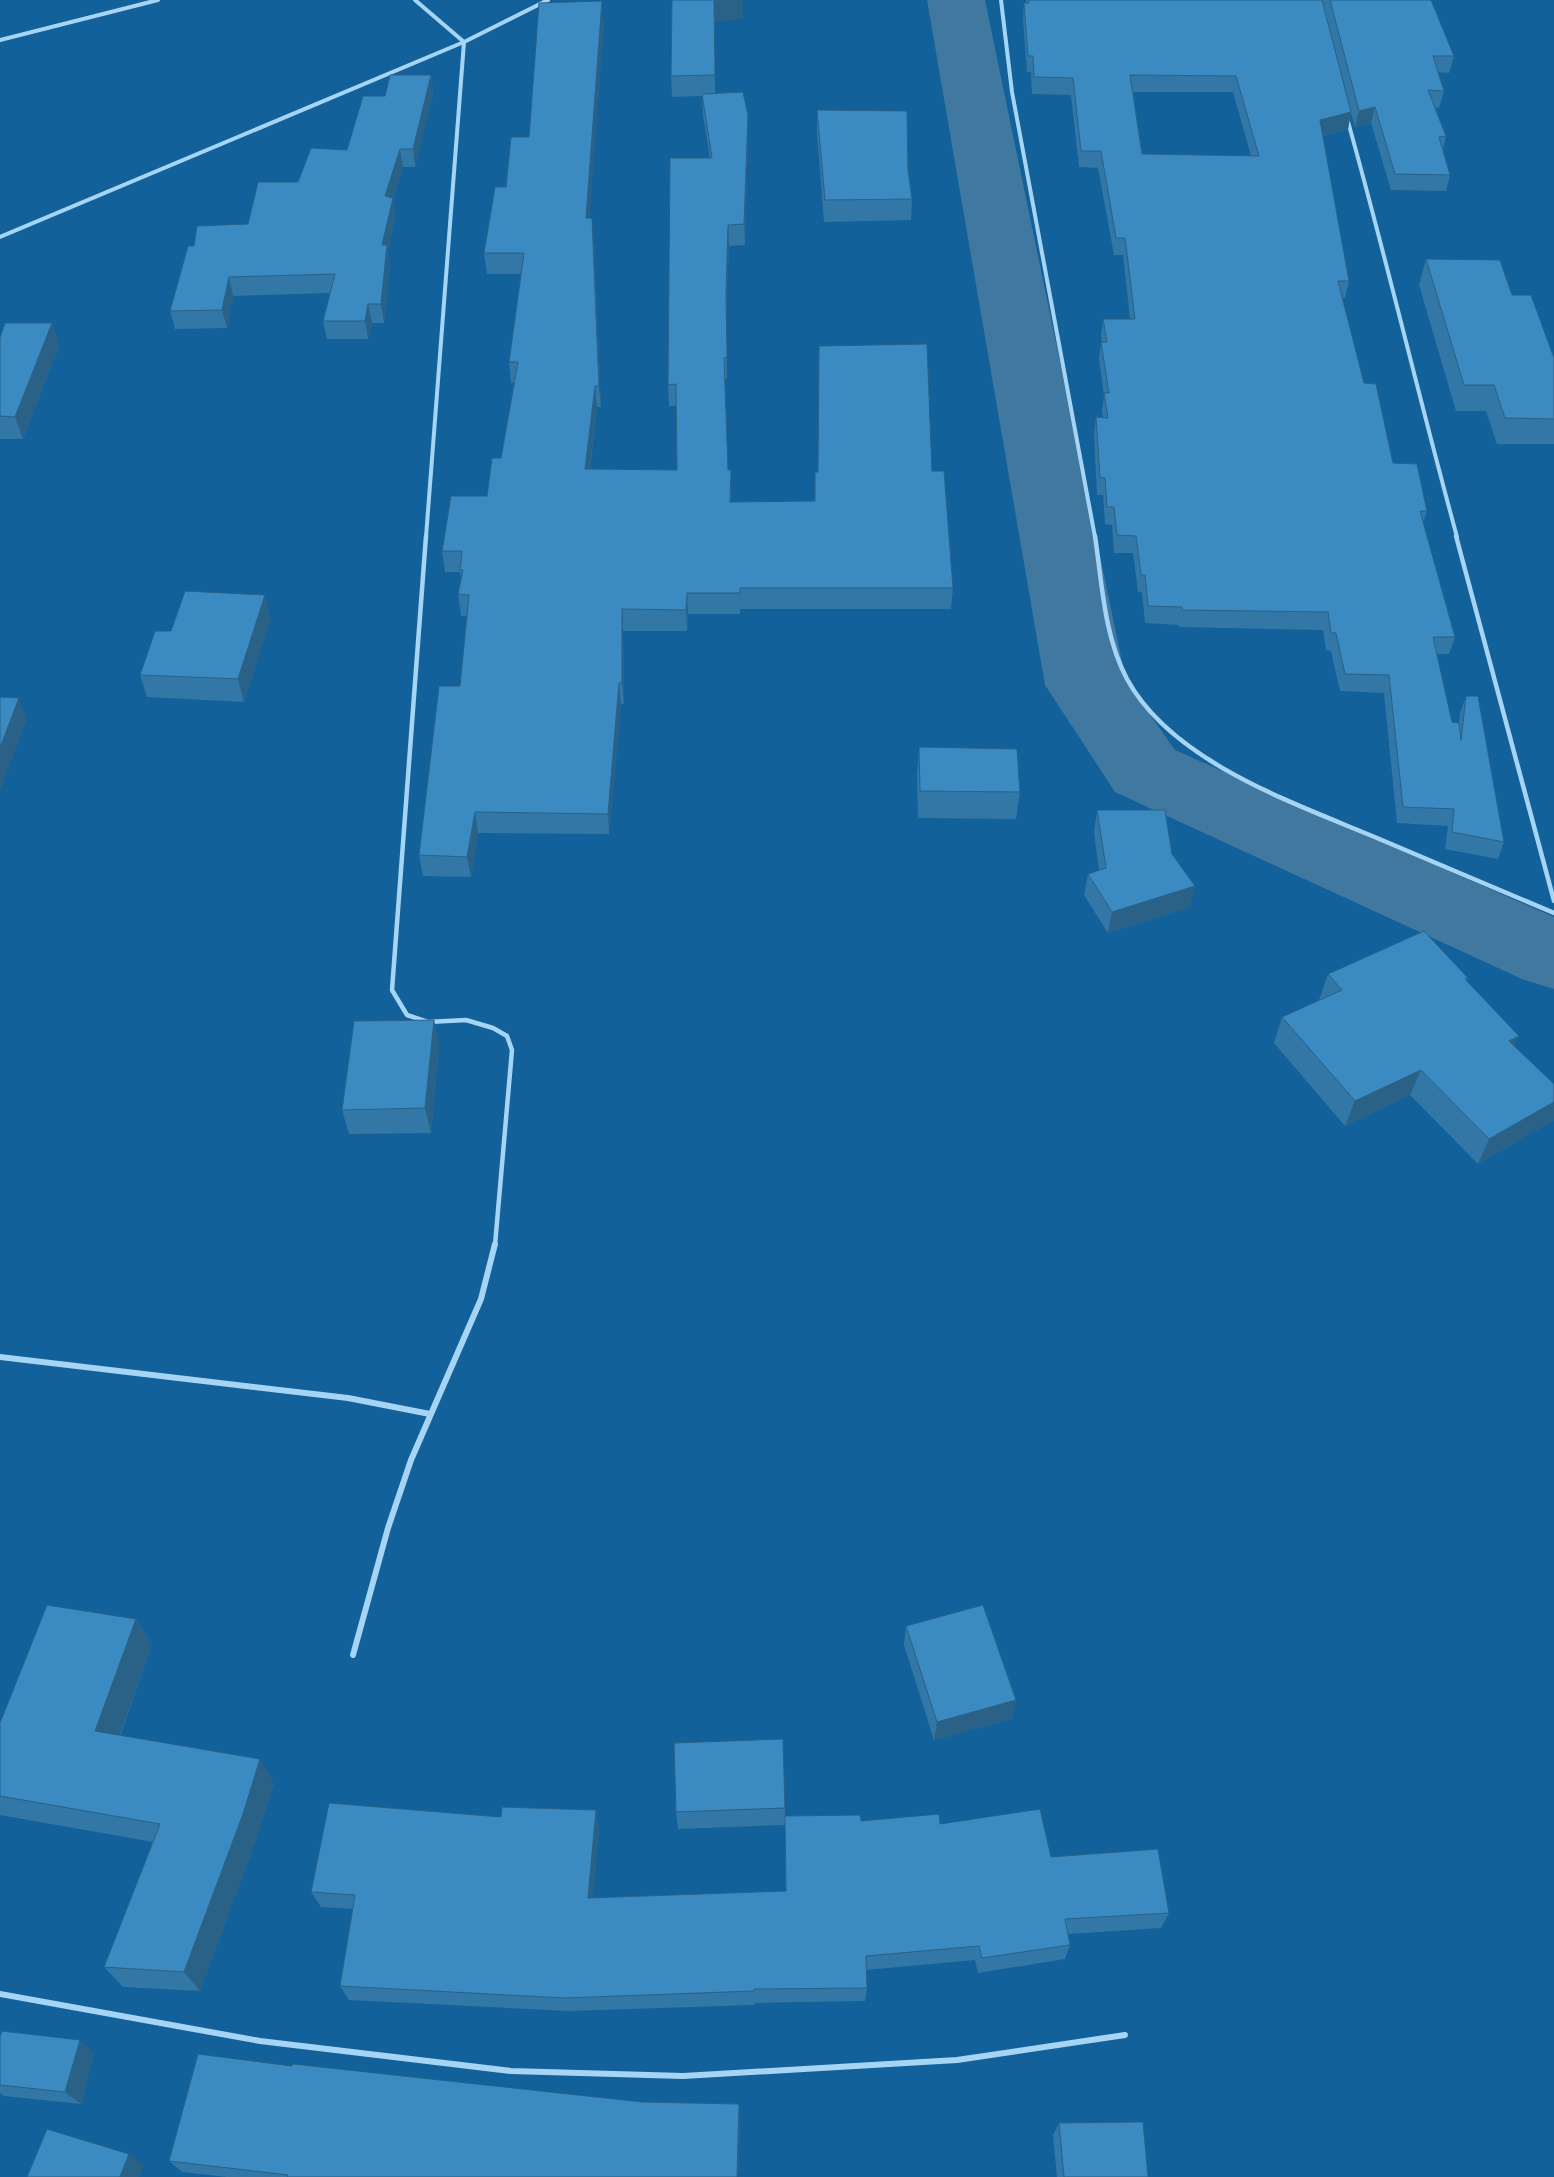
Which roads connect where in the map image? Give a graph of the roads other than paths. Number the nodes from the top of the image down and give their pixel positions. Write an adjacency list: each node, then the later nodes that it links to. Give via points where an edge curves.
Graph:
1 (158, 0): 5 (street)
2 (415, 0): 6 (street)
3 (548, 0): 6 (street)
4 (1001, 0): 10 (street, via 1012,92 1086,482 1111,639 1127,680 1153,716 1188,746 1256,787)
5 (0, 40)
6 (464, 42): 8 (street); 12 (street, via 392,990 407,1015 428,1022 466,1020 493,1028 507,1036 512,1050 494,1243 481,1299)
7 (1346, 112): 9 (street)
8 (0, 237)
9 (1554, 901)
10 (1554, 913)
11 (0, 1357): 12 (street, via 348,1398)
12 (430, 1414): 13 (street, via 388,1528)
13 (353, 1655)
14 (0, 1994): 15 (street, via 260,2041 511,2071 703,2075 957,2060)
15 (1125, 2035)

